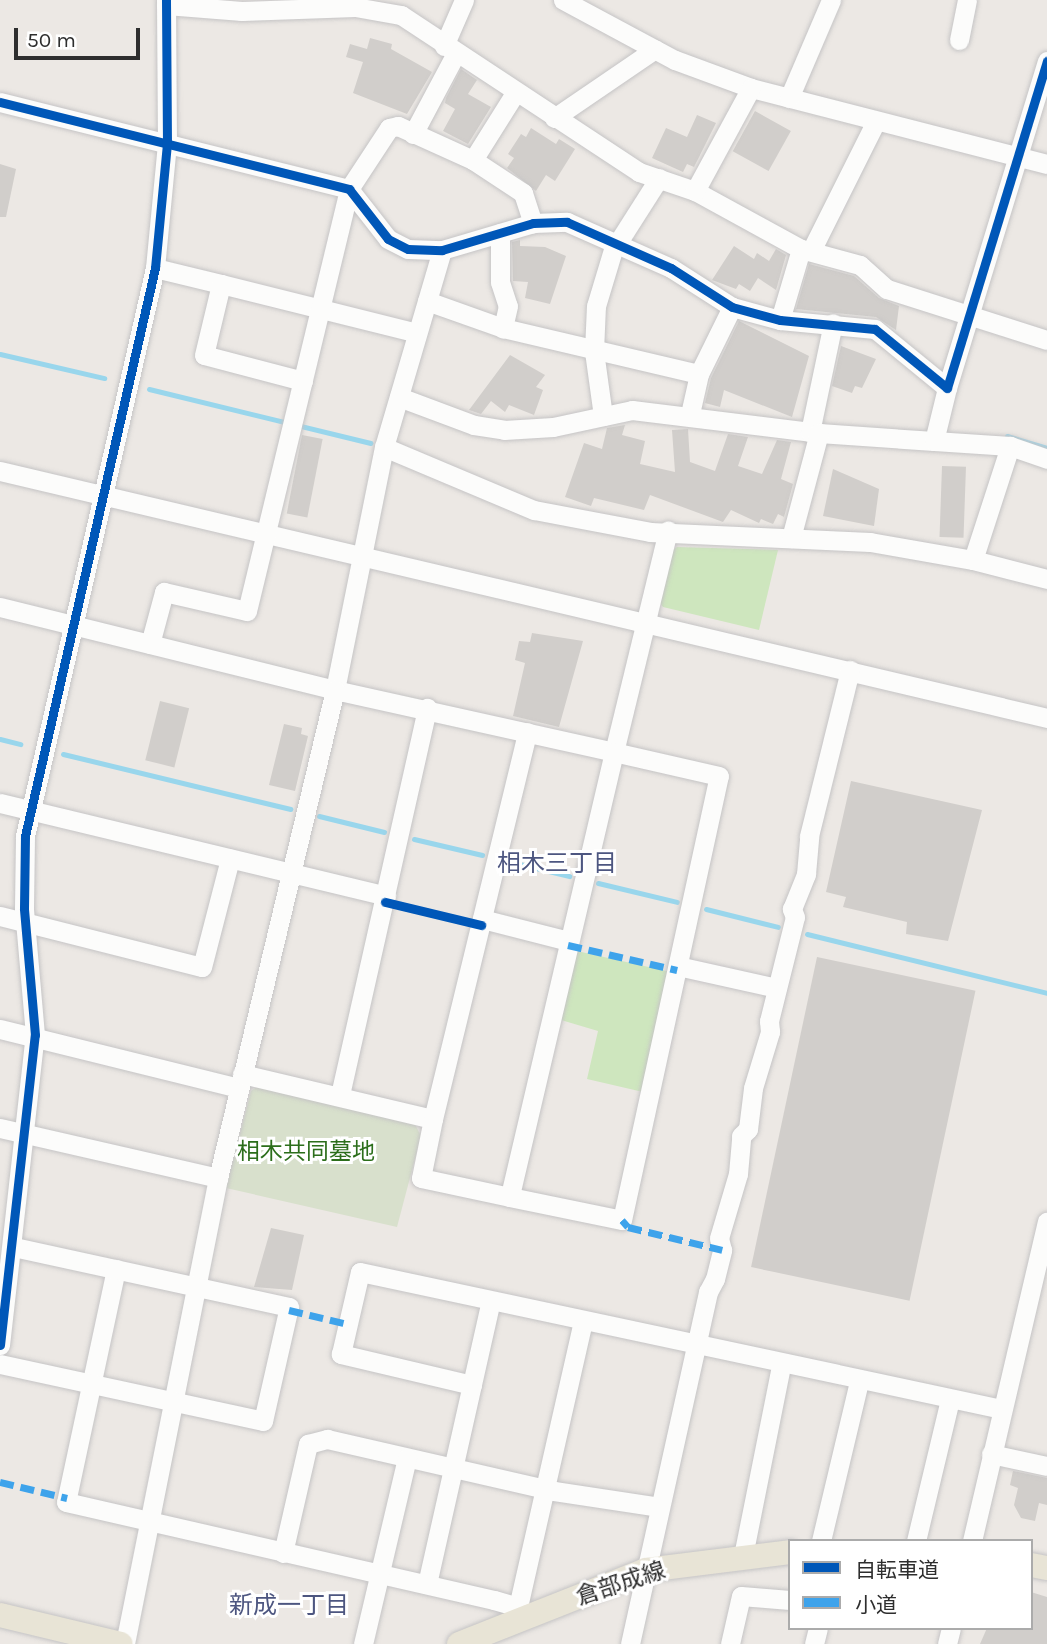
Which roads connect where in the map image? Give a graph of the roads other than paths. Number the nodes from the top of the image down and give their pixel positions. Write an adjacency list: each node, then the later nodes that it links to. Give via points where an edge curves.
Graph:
1 (464, 0): 9 (street)
2 (563, 0): 8 (street)
3 (831, 0): 13 (street)
4 (967, 0): 7 (street)
5 (166, 3): 6 (street, via 242,11); 18 (street)
6 (374, 5): 9 (street, via 401,15)
7 (959, 40)
8 (655, 49): 11 (street); 15 (street)
9 (450, 50): 12 (street); 17 (street)
10 (1047, 61): 19 (street)
11 (751, 88): 13 (street); 24 (street)
12 (515, 93): 15 (street); 20 (street)
13 (789, 98): 16 (street)
14 (0, 102): 18 (street)
15 (554, 118): 22 (street, via 639,172)
16 (876, 121): 19 (street); 29 (street)
17 (413, 134): 20 (street); 23 (street, via 398,126 389,128)
18 (167, 144): 23 (street); 30 (street)
19 (1015, 158): 21 (street); 35 (street)
20 (473, 160): 25 (street, via 523,193)
21 (1047, 164)
22 (659, 178): 24 (street); 27 (street)
23 (349, 189): 28 (street, via 388,239 408,249); 33 (street)
24 (695, 191): 29 (street)
25 (533, 223): 26 (street); 27 (street, via 567,222)
26 (500, 233): 28 (street); 38 (street, via 500,282 508,306)
27 (616, 244): 34 (street, via 671,268); 41 (street, via 596,306)
28 (442, 250): 32 (street)
29 (806, 250): 35 (street, via 860,265 887,289); 36 (street)
30 (155, 268): 31 (street); 54 (street)
31 (221, 284): 33 (street); 43 (street, via 204,355)
32 (427, 301): 38 (street); 39 (street)
33 (321, 306): 39 (street); 43 (street)
34 (732, 306): 36 (street); 42 (street)
35 (970, 315): 40 (street); 44 (street)
36 (780, 320): 37 (street)
37 (833, 323): 44 (street, via 875,329); 48 (street)
38 (503, 328): 41 (street)
39 (417, 333): 45 (street)
40 (1047, 340)
41 (594, 351): 42 (street); 47 (street)
42 (699, 374): 46 (street)
43 (303, 381): 56 (street)
44 (947, 388): 49 (street)
45 (399, 397): 47 (street, via 474,425 504,430 554,428); 51 (street)
46 (690, 414): 47 (street, via 632,410); 48 (street)
47 (603, 416)
48 (815, 432): 49 (street); 57 (street)
49 (933, 441): 50 (street)
50 (1010, 446): 52 (street); 59 (street)
51 (384, 447): 55 (street, via 534,510 649,532); 58 (street)
52 (1047, 458)
53 (0, 471): 54 (street)
54 (104, 495): 56 (street); 63 (street)
55 (668, 531): 57 (street); 62 (street)
56 (267, 532): 58 (street); 64 (street, via 247,611 164,592)
57 (791, 538): 59 (street, via 870,542)
58 (362, 555): 62 (street); 66 (street)
59 (972, 560): 60 (street)
60 (1047, 579)
61 (0, 607): 63 (street)
62 (643, 624): 65 (street); 70 (street)
63 (73, 625): 64 (street); 72 (street)
64 (150, 644): 66 (street)
65 (850, 670): 68 (street); 81 (street)
66 (335, 690): 67 (street); 74 (street)
67 (427, 708): 69 (street); 75 (street)
68 (1047, 718)
69 (527, 732): 70 (street); 77 (street)
70 (614, 752): 79 (street); 80 (street, via 719,776)
71 (0, 803): 72 (street)
72 (30, 811): 73 (street); 78 (street)
73 (230, 859): 74 (street); 78 (street, via 202,967)
74 (290, 873): 75 (street); 84 (street)
75 (386, 896): 85 (street)
76 (0, 916): 78 (street)
77 (482, 919): 79 (street); 86 (street)
78 (25, 922): 83 (street)
79 (568, 941): 90 (street)
80 (678, 966): 81 (street); 90 (street, via 622,1220)
81 (777, 988): 98 (street)
82 (0, 1029): 83 (street)
83 (34, 1038): 84 (street); 88 (street)
84 (241, 1081): 85 (street); 89 (street)
85 (340, 1095): 86 (street)
86 (433, 1119): 90 (street, via 421,1178)
87 (0, 1128): 88 (street)
88 (27, 1134): 89 (street); 92 (street)
89 (218, 1178): 95 (street)
90 (510, 1197)
91 (1047, 1222): 93 (street)
92 (9, 1245): 94 (street); 99 (street)
93 (1043, 1255): 107 (street)
94 (116, 1269): 95 (street); 103 (street)
95 (199, 1286): 106 (street); 106 (street, via 289,1310 263,1421)
96 (491, 1301): 97 (street); 104 (street); 104 (street, via 359,1272 341,1354)
97 (583, 1320): 98 (street); 112 (street)
98 (698, 1343): 101 (street); 113 (street)
99 (0, 1345)
100 (0, 1364): 103 (street)
101 (781, 1366): 102 (street); 120 (street)
102 (859, 1381): 105 (street); 115 (street)
103 (90, 1385): 106 (street); 114 (street, via 66,1502)
104 (472, 1385): 111 (street)
105 (950, 1399): 107 (street); 116 (street)
106 (175, 1404): 114 (street)
107 (1002, 1409): 108 (street)
108 (992, 1454): 110 (street); 117 (street)
109 (407, 1458): 111 (street); 119 (street, via 327,1439 308,1444); 122 (street)
110 (1047, 1466)
111 (452, 1469): 112 (street); 123 (street)
112 (544, 1489): 113 (street); 125 (street)
113 (660, 1507): 121 (street)
114 (150, 1521): 119 (street); 128 (street)
115 (821, 1539)
116 (916, 1539)
117 (972, 1539)
118 (788, 1552): 120 (main road, 倉部成線)
119 (283, 1553): 122 (street)
120 (743, 1556): 121 (main road, 倉部成線)
121 (646, 1570): 125 (main road, 倉部成線); 131 (street)
122 (377, 1574): 123 (street); 129 (street)
123 (427, 1584): 125 (street)
124 (788, 1600): 132 (street, via 741,1596)
125 (523, 1611): 130 (main road, 倉部成線)
126 (0, 1615): 127 (main road)
127 (81, 1640): 128 (main road)
128 (123, 1644)
129 (363, 1644)
130 (459, 1644)
131 (630, 1644)
132 (730, 1644)

